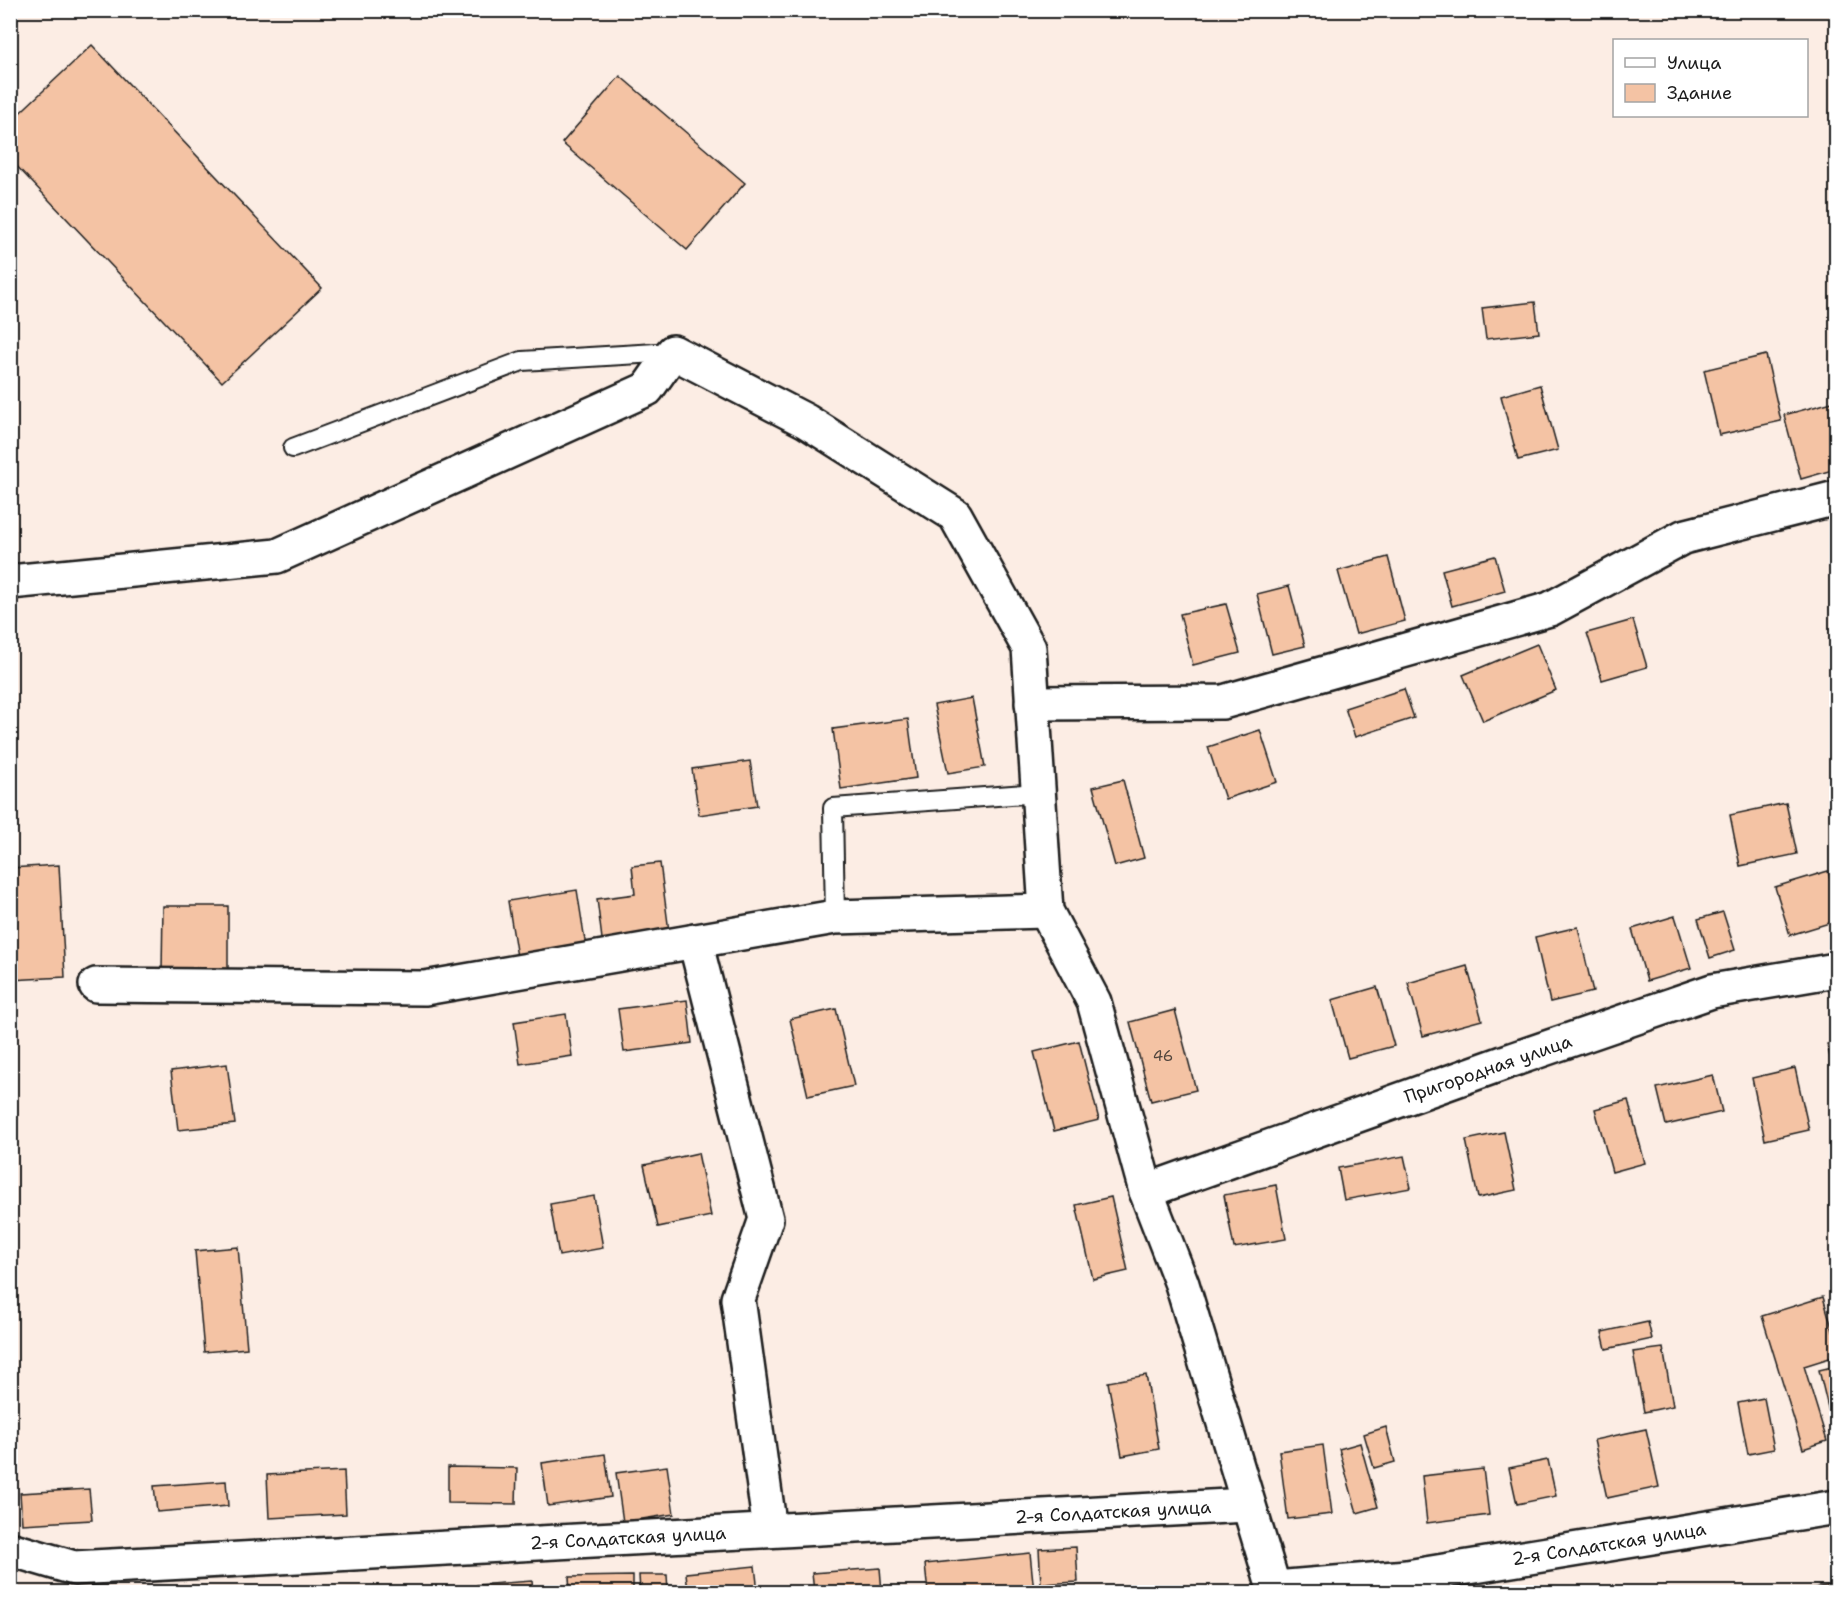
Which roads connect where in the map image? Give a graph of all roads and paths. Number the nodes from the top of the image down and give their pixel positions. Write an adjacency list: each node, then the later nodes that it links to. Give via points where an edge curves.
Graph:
1 (673, 352): 2 (lane, via 522,361); 4 (street, via 647,388 277,556); 5 (street, via 806,421 955,515 1029,648)
2 (293, 448)
3 (1836, 498): 5 (street, via 1683,537 1550,609 1223,702)
4 (10, 582)
5 (1032, 704): 6 (street)
6 (1038, 793): 7 (street); 8 (lane, via 833,808)
7 (1046, 911): 8 (street); 12 (street, via 1094,1002)
8 (835, 916): 9 (street)
9 (695, 941): 11 (street, via 425,988); 15 (street, via 766,1219 738,1299)
10 (1836, 970): 12 (street, Пригородная улица, via 1712,991)
11 (96, 985)
12 (1146, 1191): 13 (street, via 1182,1284)
13 (1247, 1505): 15 (street, 2-я Солдатская улица); 17 (street)
14 (1836, 1507): 17 (street, 2-я Солдатская улица, via 1407,1577)
15 (770, 1530): 16 (street, 2-я Солдатская улица, via 74,1568)
16 (10, 1549)
17 (1275, 1590)

